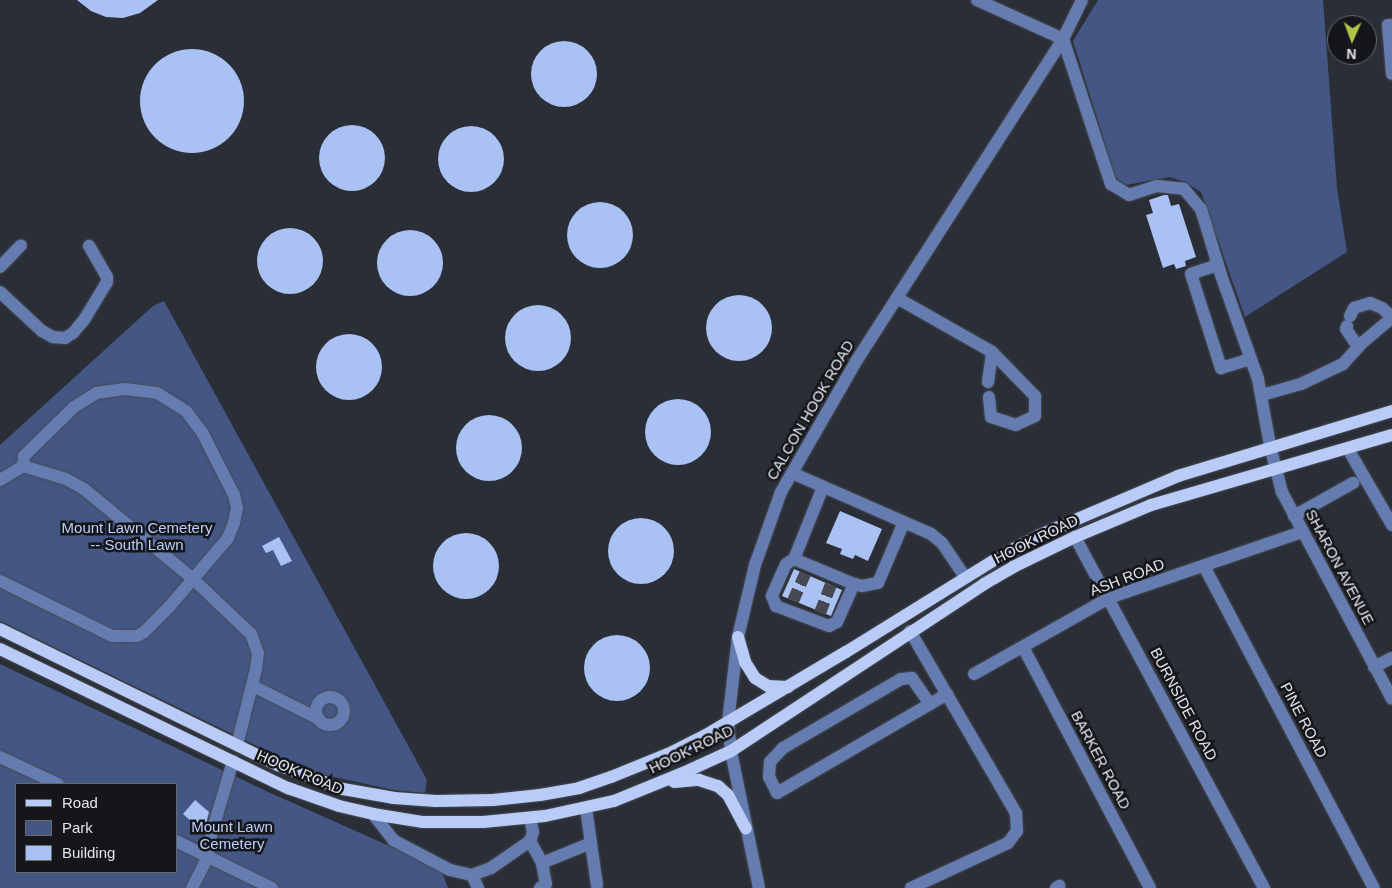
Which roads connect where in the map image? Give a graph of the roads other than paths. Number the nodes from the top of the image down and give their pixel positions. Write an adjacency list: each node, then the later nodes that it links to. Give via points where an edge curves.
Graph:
1 (977, 0): 4 (street)
2 (1082, 0): 4 (street, CALCON HOOK ROAD)
3 (1392, 25): 5 (street, via 1388,25)
4 (1063, 39): 8 (street, SHARON AVENUE, via 1111,184 1129,194 1157,186 1184,189 1201,209); 11 (street, CALCON HOOK ROAD)
5 (1392, 74)
6 (21, 245): 9 (street)
7 (89, 246): 10 (street, via 107,276 106,282 84,320 65,338 53,337 42,331)
8 (1218, 266): 15 (street, SHARON AVENUE); 15 (street, via 1191,274 1221,368)
9 (0, 267)
10 (0, 292)
11 (897, 298): 14 (street); 25 (street, CALCON HOOK ROAD)
12 (1392, 318): 13 (street); 13 (street, via 1382,308 1370,303 1354,308 1346,329)
13 (1358, 347): 17 (street, via 1343,364 1301,384)
14 (992, 352): 16 (street); 18 (street, via 1035,396 1035,416 1016,424 991,417)
15 (1251, 359): 17 (street, SHARON AVENUE)
16 (988, 382)
17 (1262, 395): 21 (street, SHARON AVENUE)
18 (989, 397)
19 (1392, 411): 21 (main road, HOOK ROAD)
20 (1392, 435): 22 (main road, HOOK ROAD)
21 (1270, 446): 24 (street, SHARON AVENUE); 36 (main road, HOOK ROAD, via 1126,497 1040,535)
22 (1348, 449): 24 (main road, HOOK ROAD); 31 (street)
23 (23, 466): 26 (street); 37 (street, via 66,479 84,489); 37 (street, via 24,456 74,407 96,393 139,390 156,393 177,404 202,432 234,495 237,508 228,538)
24 (1275, 470): 29 (street, SHARON AVENUE); 33 (main road, HOOK ROAD, via 1150,505)
25 (792, 472): 28 (street); 43 (street, CALCON HOOK ROAD, via 781,492 755,564)
26 (0, 480)
27 (1353, 483): 29 (street)
28 (823, 487): 30 (street); 34 (street)
29 (1294, 516): 32 (street, SHARON AVENUE)
30 (904, 522): 36 (street, via 931,534 942,543); 39 (street, via 878,583)
31 (1392, 525)
32 (1302, 532): 35 (street, ASH ROAD); 47 (street, SHARON AVENUE)
33 (1075, 537): 40 (street, BURNSIDE ROAD); 42 (main road, HOOK ROAD, via 1013,567)
34 (794, 558): 39 (street, via 807,569 833,580); 39 (street, via 786,564 772,596 776,606 791,606 818,617 828,626 837,622)
35 (1204, 566): 40 (street, ASH ROAD); 83 (street, PINE ROAD)
36 (965, 577): 50 (main road, HOOK ROAD)
37 (193, 579): 38 (street, via 144,632 128,637 112,636); 49 (street, via 251,634 258,654)
38 (0, 581)
39 (854, 584)
40 (1109, 598): 44 (street, ASH ROAD); 82 (street, BURNSIDE ROAD)
41 (0, 629): 58 (main road, HOOK ROAD)
42 (910, 631): 51 (street); 59 (main road, HOOK ROAD)
43 (738, 637): 50 (main road, via 745,662 755,678 768,686); 57 (street, CALCON HOOK ROAD)
44 (1023, 647): 48 (street, ASH ROAD); 81 (street, BARKER ROAD)
45 (0, 649): 61 (main road, HOOK ROAD)
46 (1392, 658): 47 (street)
47 (1374, 667): 52 (street, SHARON AVENUE)
48 (974, 674)
49 (253, 686): 55 (street); 58 (street)
50 (788, 687): 57 (main road, HOOK ROAD)
51 (947, 694): 54 (street); 80 (street, via 1016,813 1017,831 1008,843)
52 (1392, 699)
53 (318, 704): 55 (street); 56 (street); 56 (street, via 322,699 331,697 340,701 344,709 342,718 335,724 326,724)
54 (930, 704): 54 (street, via 777,793 768,777 770,762 783,748 901,679 912,678)
55 (300, 710): 56 (street)
56 (319, 719)
57 (728, 722): 58 (main road, HOOK ROAD, via 668,754 579,788 485,801 428,801 343,789 308,778); 59 (street, CALCON HOOK ROAD)
58 (237, 745)
59 (731, 751): 63 (main road, HOOK ROAD); 67 (street, CALCON HOOK ROAD)
60 (0, 757): 62 (street)
61 (233, 761): 65 (main road, HOOK ROAD, via 317,799); 71 (street)
62 (56, 783)
63 (645, 789): 64 (main road, HOOK ROAD); 67 (main road, via 678,781 707,781 728,795)
64 (586, 808): 66 (main road, HOOK ROAD); 70 (street)
65 (373, 814): 66 (main road, HOOK ROAD, via 423,822); 73 (street, via 393,840 450,870)
66 (530, 818): 68 (street, via 533,832)
67 (746, 830): 79 (street, CALCON HOOK ROAD)
68 (530, 841): 72 (street); 73 (street, via 491,868)
69 (178, 842): 71 (street)
70 (592, 843): 72 (street); 74 (street)
71 (208, 856): 75 (street); 76 (street)
72 (542, 863): 78 (street, via 546,884)
73 (472, 875): 77 (street)
74 (597, 886)
75 (192, 888)
76 (272, 888)
77 (478, 888)
78 (540, 888)
79 (760, 888)
80 (911, 888)
81 (1150, 888)
82 (1264, 888)
83 (1374, 888)

